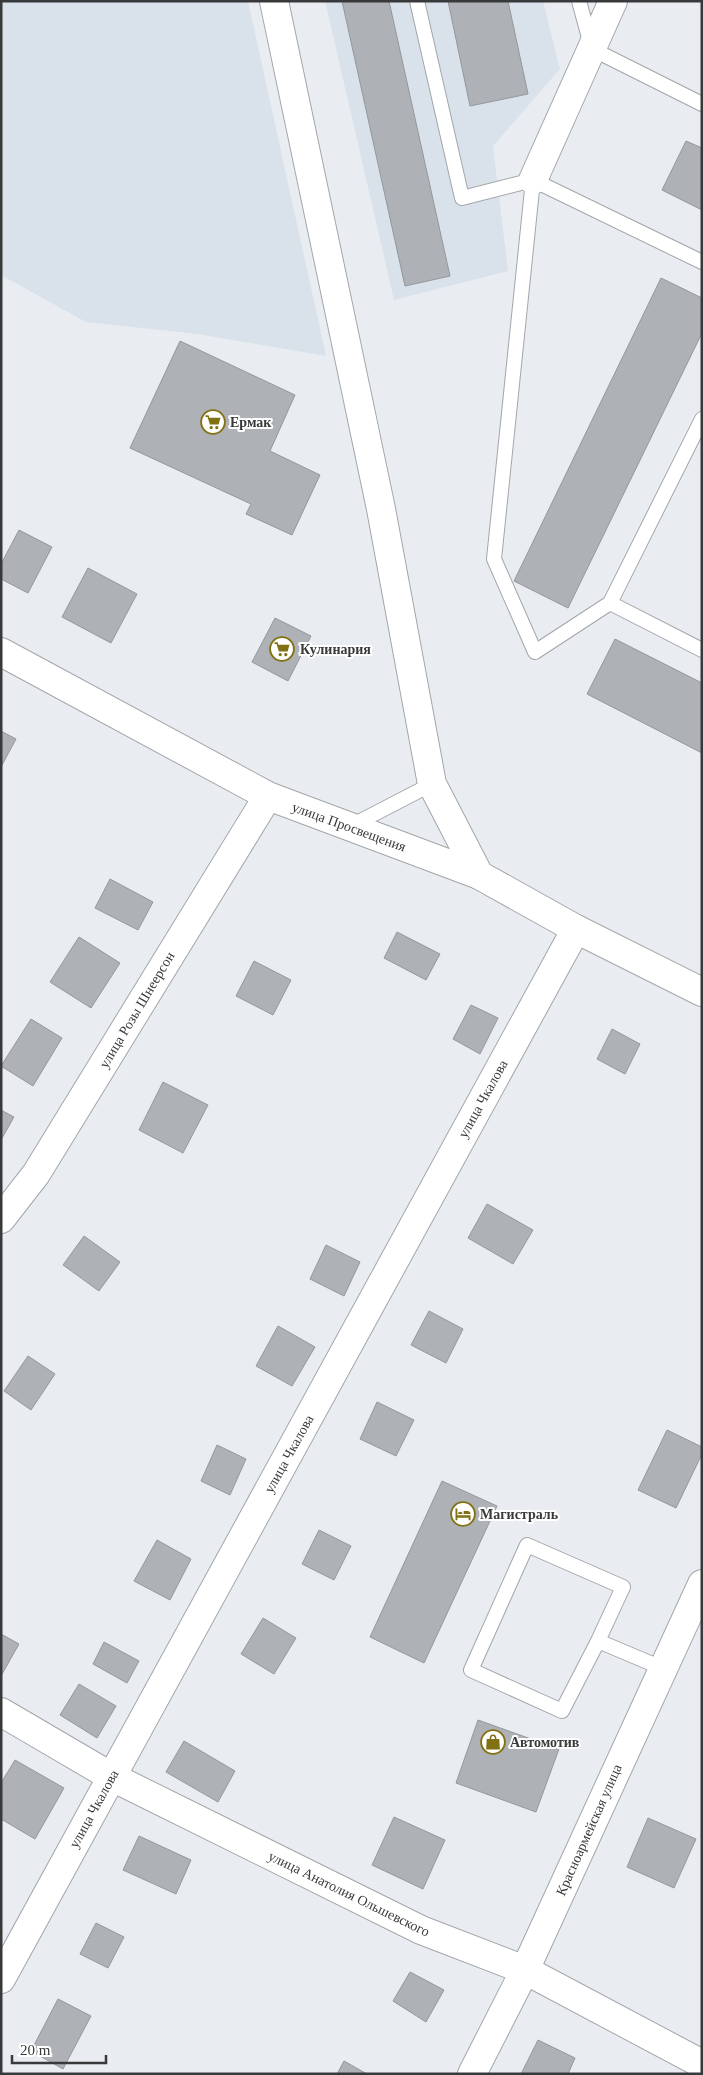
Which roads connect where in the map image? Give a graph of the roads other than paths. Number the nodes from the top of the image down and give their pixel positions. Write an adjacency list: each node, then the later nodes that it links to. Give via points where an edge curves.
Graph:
1 (274, 1): 13 (main road, via 381,509)
2 (417, 1): 7 (lane, via 462,198)
3 (579, 1): 5 (lane)
4 (613, 1): 5 (main road)
5 (592, 49): 6 (lane); 7 (main road)
6 (702, 104)
7 (534, 180): 8 (lane); 10 (lane, via 494,559 535,652)
8 (702, 262)
9 (702, 419): 10 (lane)
10 (610, 602): 11 (lane)
11 (702, 650)
12 (1, 652): 14 (main road, улица Просвещения)
13 (432, 784): 15 (lane); 16 (main road)
14 (268, 796): 15 (main road, улица Просвещения); 19 (main road, улица Розы Шнеерсон, via 36,1174)
15 (350, 827): 16 (main road, улица Просвещения)
16 (479, 875): 17 (main road, улица Просвещения)
17 (576, 928): 18 (main road, улица Просвещения); 24 (main road, улица Чкалова)
18 (702, 992)
19 (1, 1219)
20 (702, 1584): 22 (main road, Красноармейская улица)
21 (598, 1641): 21 (lane, via 624,1587 527,1545 471,1670 562,1711); 22 (lane)
22 (662, 1668): 25 (main road, Красноармейская улица)
23 (1, 1712): 24 (main road, улица Анатолия Ольшевского)
24 (112, 1777): 25 (main road, улица Анатолия Ольшевского, via 421,1930); 26 (main road, улица Чкалова)
25 (525, 1970): 27 (main road, улица Анатолия Ольшевского); 28 (main road, Красноармейская улица)
26 (1, 1979)
27 (702, 2064)
28 (472, 2074)

